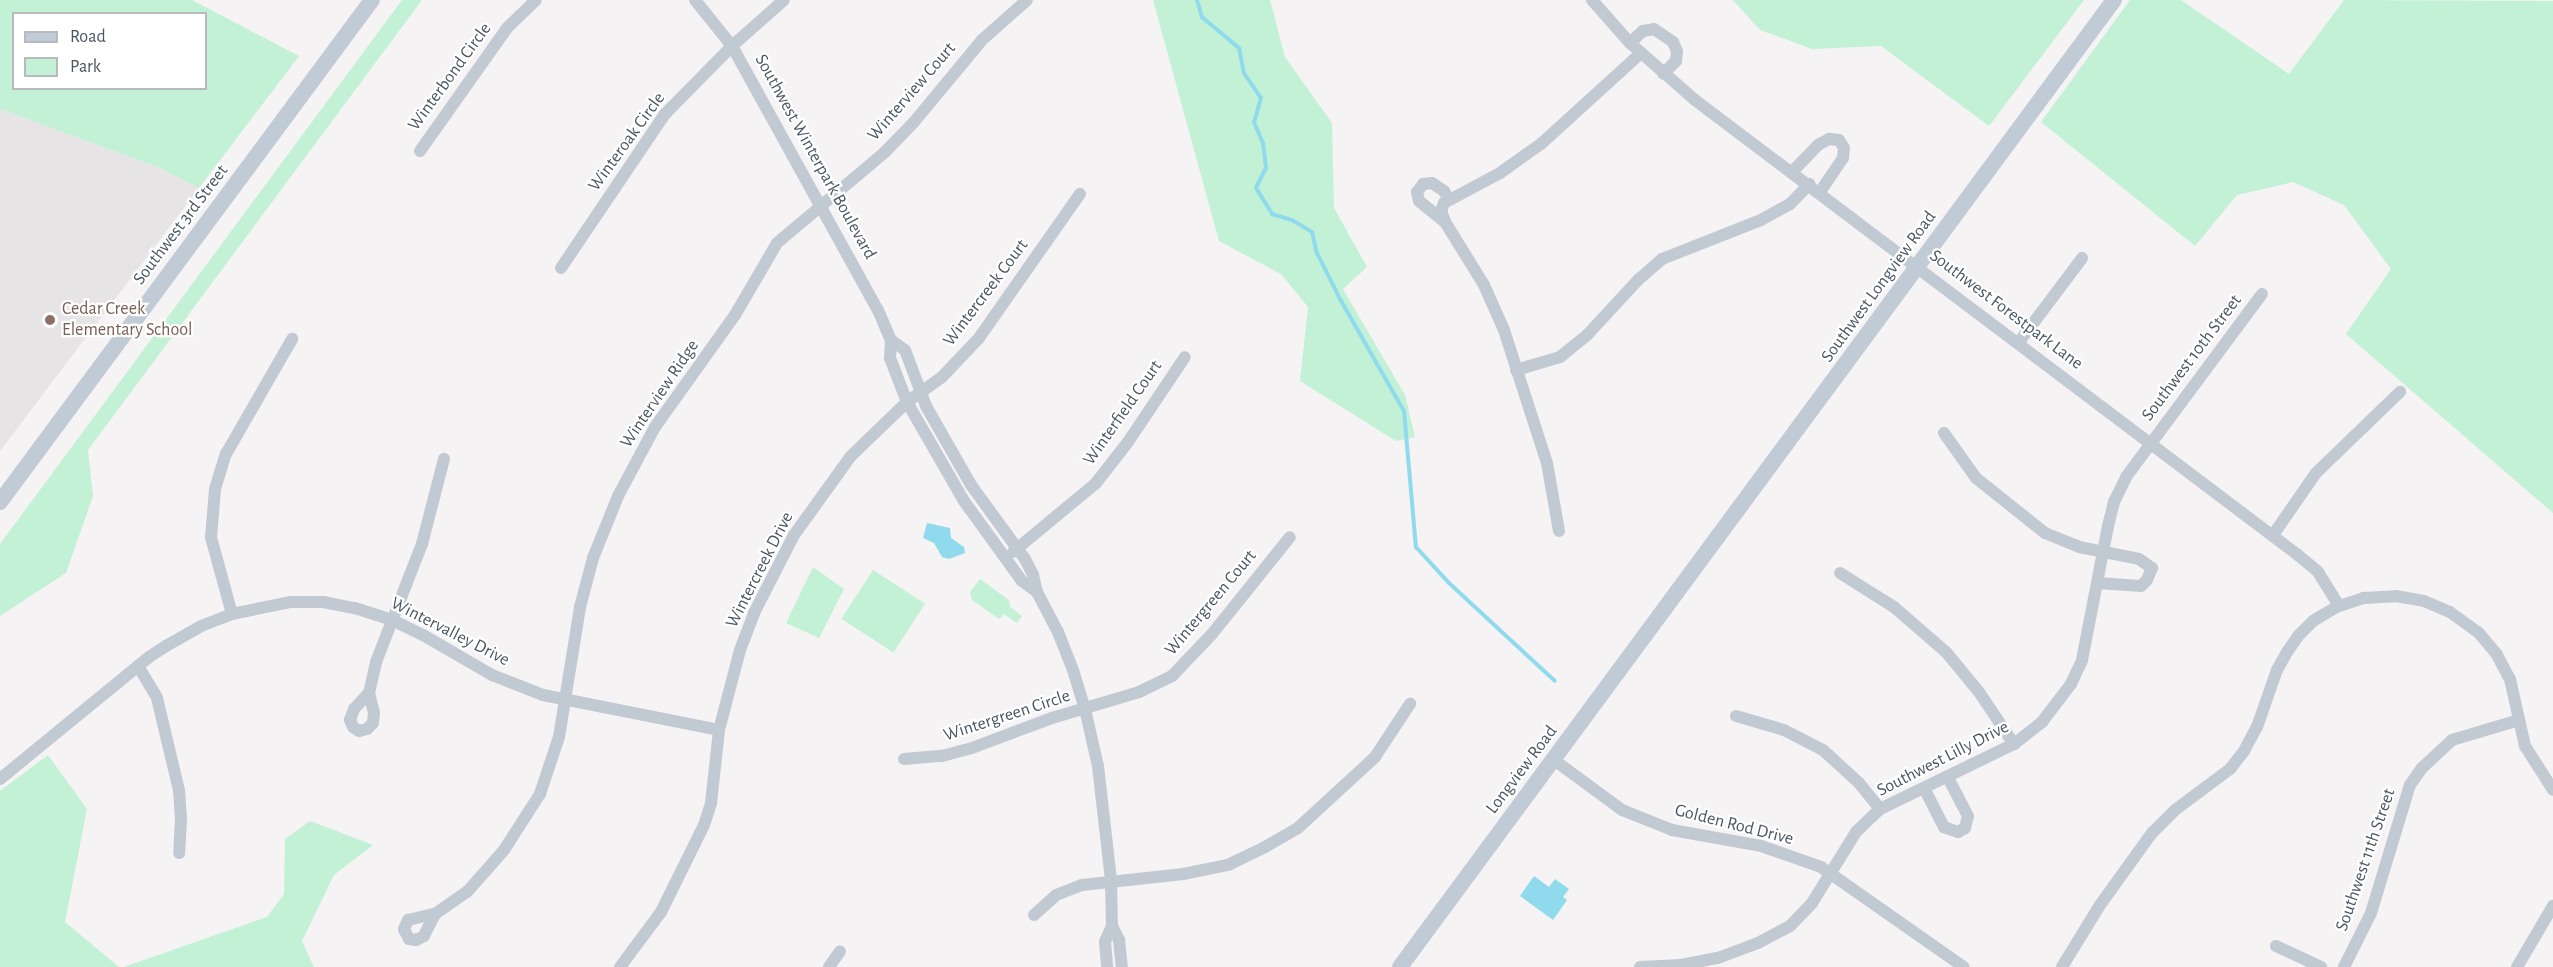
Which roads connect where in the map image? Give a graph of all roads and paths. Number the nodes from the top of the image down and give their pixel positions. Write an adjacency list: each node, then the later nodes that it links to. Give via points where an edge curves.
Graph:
1 (372, 0): 35 (street, Southwest 3rd Street)
2 (536, 0): 12 (street, Winterbond Circle, via 507,28)
3 (695, 0): 9 (street, Southwest Winterpark Boulevard)
4 (784, 0): 9 (street, Winteroak Circle)
5 (1028, 0): 18 (street, Winterview Court, via 982,40 884,153)
6 (1592, 0): 8 (street, Southwest Forestpark Lane)
7 (2114, 0): 21 (street, Southwest Longview Road)
8 (1630, 43): 10 (street, Southwest Forestpark Lane); 11 (street, via 1643,31 1654,29 1673,42 1676,61)
9 (732, 46): 18 (street, Southwest Winterpark Boulevard); 22 (street, Winteroak Circle, via 665,114)
10 (1641, 53): 11 (street, Southwest Forestpark Lane); 17 (street, via 1542,143 1500,173)
11 (1663, 74): 13 (street, Southwest Forestpark Lane)
12 (420, 151)
13 (1792, 172): 14 (street, Southwest Forestpark Lane); 15 (street, via 1818,145 1829,139 1839,140 1845,148 1843,158)
14 (1809, 184): 15 (street, Southwest Forestpark Lane); 28 (street, via 1790,204 1761,220 1662,260 1560,357)
15 (1820, 192): 21 (street, Southwest Forestpark Lane)
16 (1080, 194): 29 (street, Wintercreek Court, via 979,338 942,377)
17 (1449, 199): 19 (street, via 1441,211); 19 (street, via 1432,183 1423,184 1417,192 1419,201)
18 (821, 204): 25 (street, Southwest Winterpark Boulevard); 51 (street, Winterview Ridge, via 768,254 735,315 655,427 631,469 593,558 580,607)
19 (1445, 222): 28 (street, via 1484,285)
20 (2082, 258): 26 (street)
21 (1918, 267): 26 (street, Southwest Forestpark Lane); 45 (street, Southwest Longview Road)
22 (561, 268)
23 (2262, 294): 33 (street, Southwest 10th Street)
24 (292, 339): 47 (street, via 226,453 215,489 211,537)
25 (891, 340): 29 (street, Southwest Winterpark Boulevard, via 905,350); 31 (street, Southwest Winterpark Boulevard, via 890,358)
26 (2019, 342): 33 (street, Southwest Forestpark Lane)
27 (1185, 357): 39 (street, Winterfield Court, via 1096,483)
28 (1516, 370): 36 (street, via 1547,463)
29 (921, 392): 31 (street, Wintercreek Court); 39 (street, Southwest Winterpark Boulevard, via 971,485)
30 (2400, 392): 37 (street, via 2316,473)
31 (907, 402): 41 (street, Southwest Winterpark Boulevard, via 964,501); 56 (street, Wintercreek Drive, via 851,456 794,535 754,613)
32 (1944, 433): 40 (street, via 1976,477 2045,533 2062,542)
33 (2151, 442): 37 (street, Southwest Forestpark Lane); 40 (street, Southwest Lilly Drive, via 2118,492)
34 (444, 459): 48 (street, via 422,544)
35 (0, 502)
36 (1560, 531)
37 (2273, 535): 46 (street, Southwest Forestpark Lane, via 2318,572)
38 (1290, 537): 53 (street, Wintergreen Court, via 1212,634 1172,676 1140,692)
39 (1017, 548): 41 (street, Winterfield Court); 44 (street, Southwest Winterpark Boulevard, via 1033,575)
40 (2103, 550): 43 (street, Southwest Lilly Drive); 43 (street, via 2139,559 2152,568 2141,586)
41 (1005, 557): 44 (street, Southwest Winterpark Boulevard)
42 (1840, 573): 57 (street, via 1894,607 1946,652)
43 (2097, 583): 57 (street, Southwest Lilly Drive, via 2088,638 2071,684 2042,722)
44 (1036, 592): 53 (street, Southwest Winterpark Boulevard, via 1058,632)
45 (1674, 596): 59 (street, Longview Road)
46 (2339, 605): 55 (street, via 2363,598 2396,596 2424,601 2450,612 2478,632 2497,655 2510,679); 81 (street, via 2298,636 2277,670 2244,751 2223,775 2152,832)
47 (232, 614): 48 (street, Wintervalley Drive, via 290,602 323,602); 49 (street, Wintervalley Drive, via 201,626)
48 (392, 620): 50 (street); 51 (street, Wintervalley Drive, via 506,681)
49 (138, 666): 61 (street, Wintervalley Drive); 65 (street, via 157,698 179,790)
50 (369, 693)
51 (565, 701): 56 (street, Wintervalley Drive); 69 (street, Winterview Ridge, via 555,756 530,813 486,873)
52 (1410, 704): 67 (street, via 1375,757 1299,827 1228,865 1183,874)
53 (1085, 709): 58 (street, Wintergreen Circle, via 972,748 942,756); 67 (street, Southwest Winterpark Boulevard, via 1098,766)
54 (1736, 716): 64 (street, via 1784,730 1822,750)
55 (2520, 720): 63 (street, via 2525,746); 83 (street, Southwest 11th Street, via 2452,740 2422,768 2410,785 2371,913)
56 (719, 730): 74 (street, Wintercreek Drive, via 711,803 686,866 661,912)
57 (2014, 744): 60 (street, Southwest Lilly Drive)
58 (904, 759)
59 (1554, 760): 66 (street, Golden Rod Drive, via 1622,810 1672,830 1761,846); 78 (street, Longview Road)
60 (1947, 776): 62 (street, Southwest Lilly Drive); 62 (street, via 1968,816 1965,828 1958,832 1944,827)
61 (0, 779)
62 (1924, 788): 64 (street, Southwest Lilly Drive)
63 (2553, 790)
64 (1881, 809): 66 (street, Southwest Lilly Drive, via 1856,832)
65 (179, 853)
66 (1830, 873): 79 (street, Southwest Lilly Drive, via 1812,903 1791,926 1758,943 1718,958); 80 (street, Golden Rod Drive)
67 (1111, 880): 70 (street, via 1056,895); 71 (street, Southwest Winterpark Boulevard)
68 (2553, 906): 84 (street)
69 (435, 914)
70 (1034, 915)
71 (1112, 926): 76 (street, Southwest Winterpark Boulevard, via 1105,942); 77 (street, Southwest Winterpark Boulevard, via 1119,940)
72 (2276, 946): 82 (street)
73 (840, 951): 75 (street)
74 (620, 967)
75 (829, 967)
76 (1107, 967)
77 (1122, 967)
78 (1400, 967)
79 (1640, 967)
80 (1964, 967)
81 (2062, 967)
82 (2321, 967)
83 (2344, 967)
84 (2517, 967)

